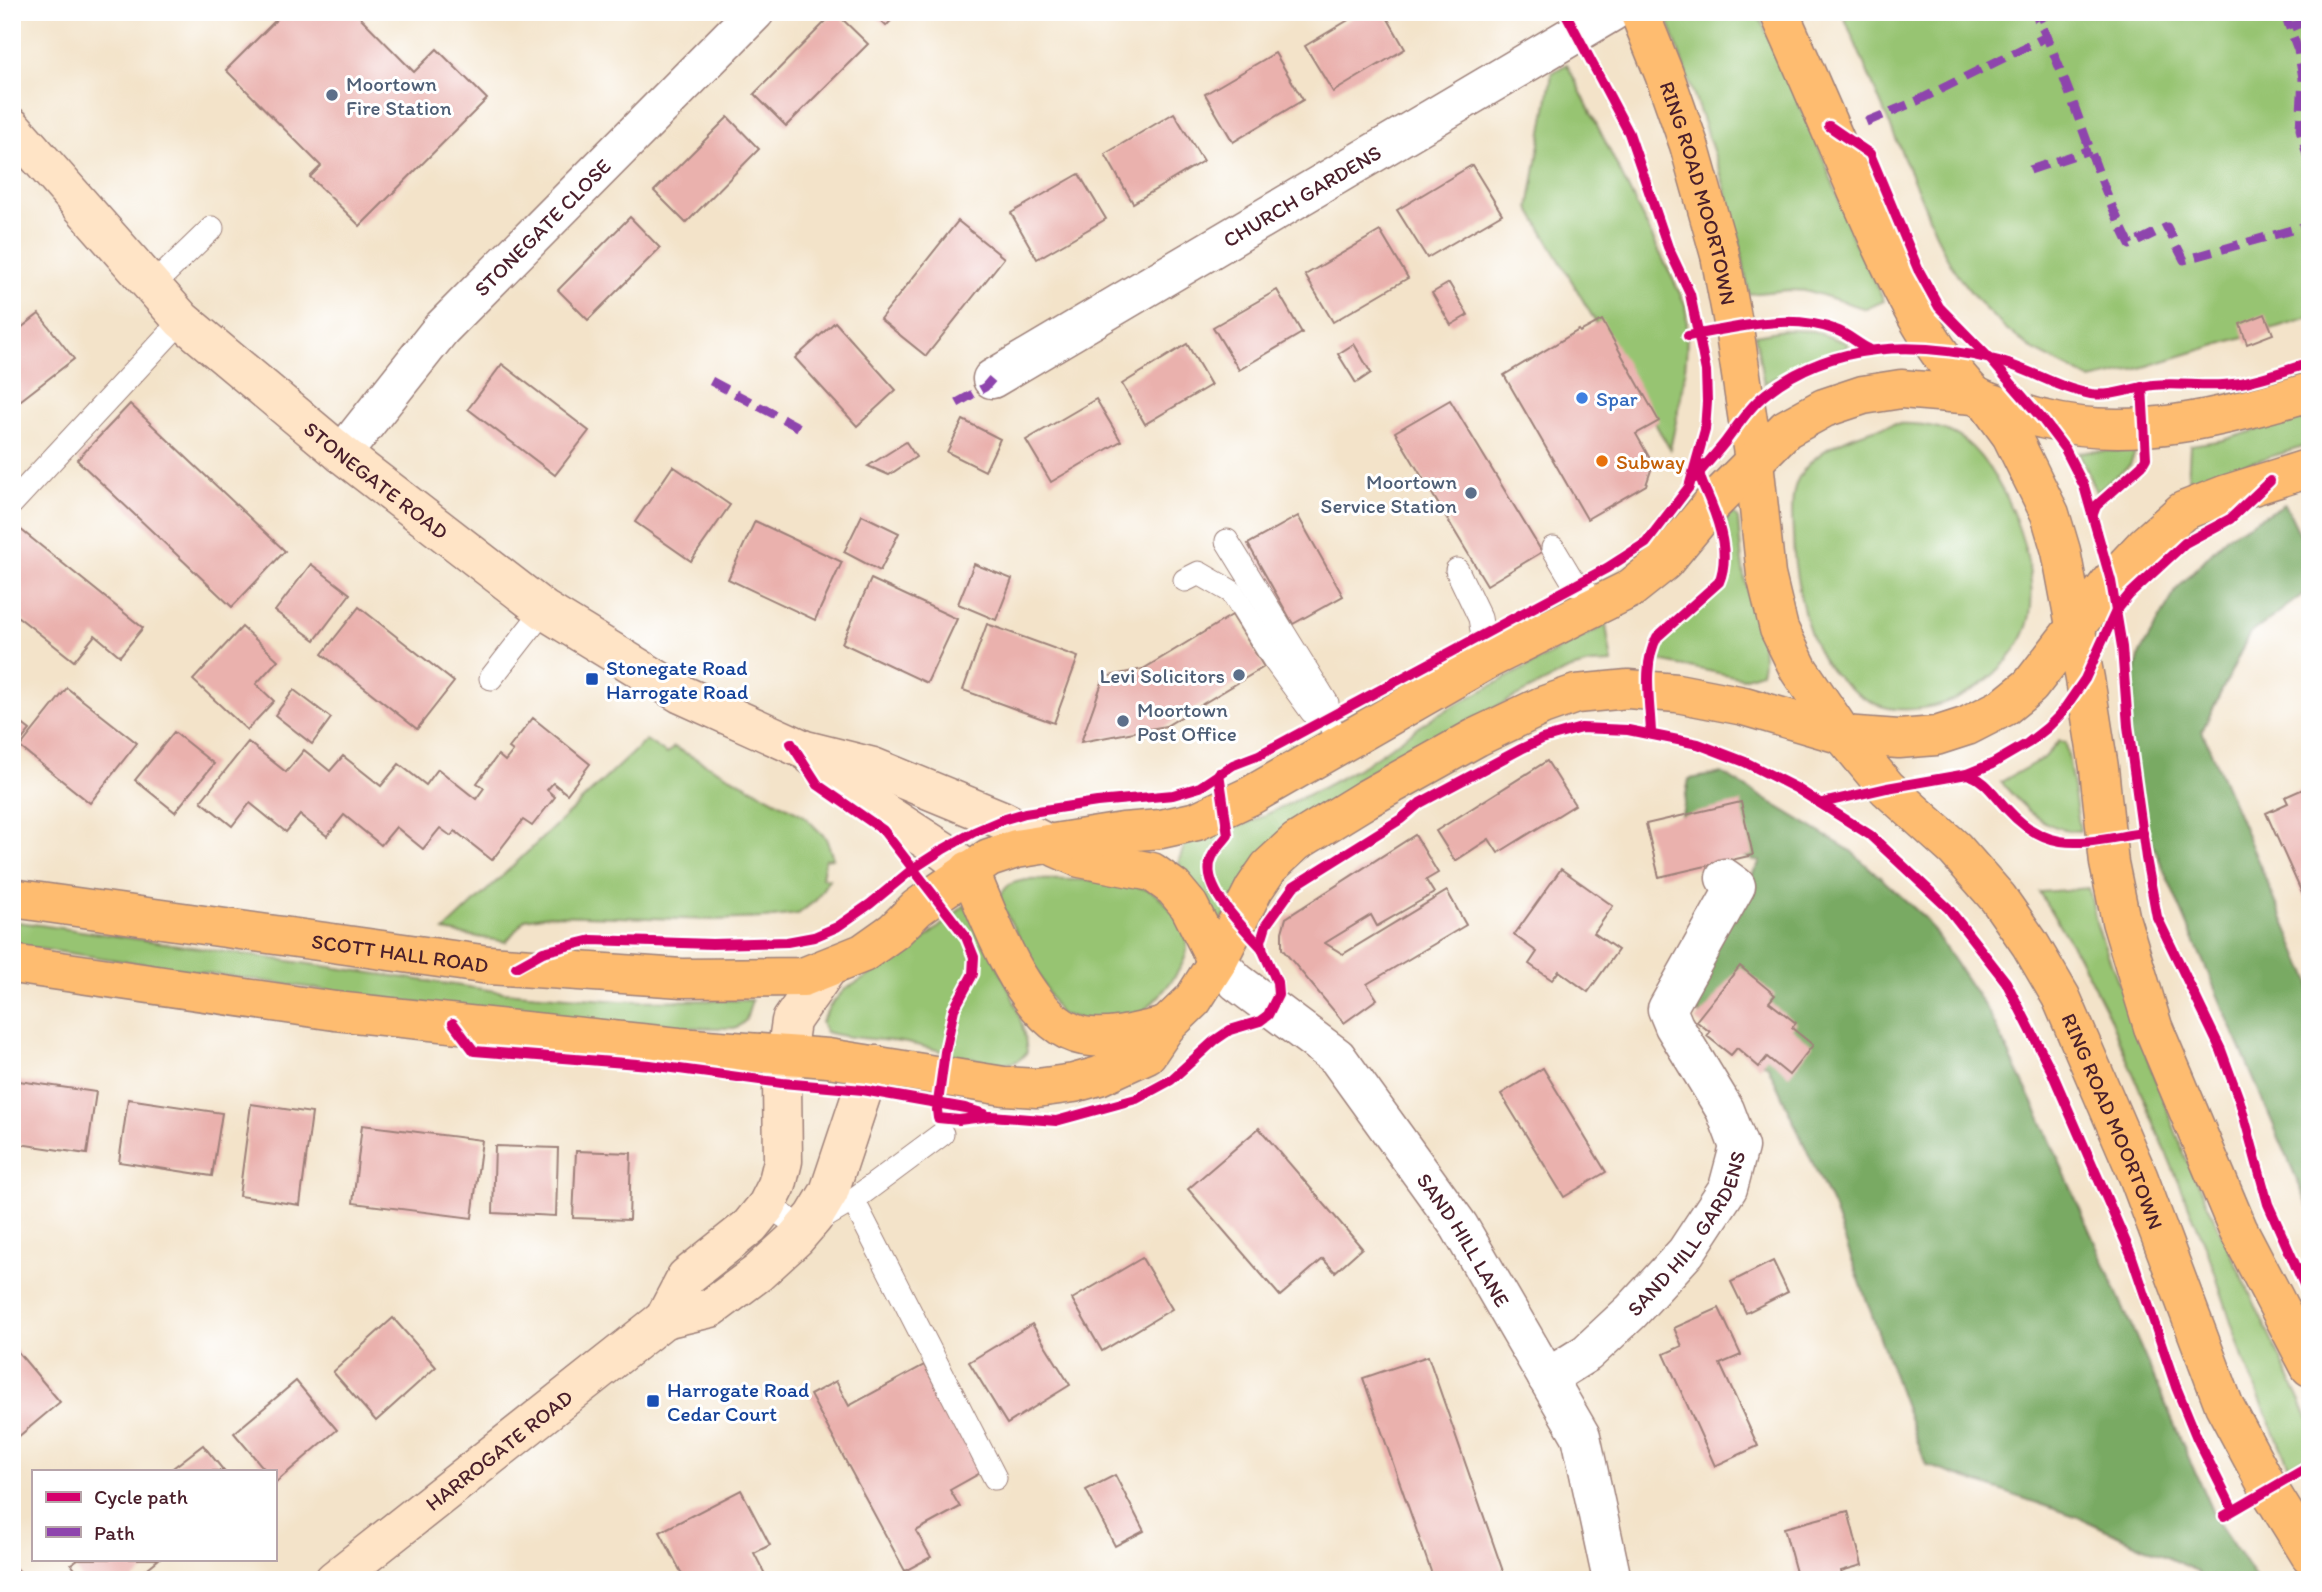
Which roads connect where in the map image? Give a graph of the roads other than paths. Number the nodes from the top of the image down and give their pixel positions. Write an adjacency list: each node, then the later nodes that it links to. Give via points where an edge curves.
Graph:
1 (755, 12): 12 (street, STONEGATE CLOSE, via 440,329)
2 (1612, 12): 9 (street, CHURCH GARDENS)
3 (1639, 12): 13 (highway, RING ROAD MOORTOWN, via 1689,145 1720,255)
4 (1779, 12): 11 (highway, via 1886,258 1936,349)
5 (12, 127): 7 (main road, STONEGATE ROAD)
6 (212, 228): 7 (lane)
7 (152, 286): 8 (main road, STONEGATE ROAD)
8 (181, 320): 12 (main road, STONEGATE ROAD); 15 (lane)
9 (992, 379)
10 (2310, 392): 11 (highway, via 2229,415 2145,427 2043,420)
11 (1980, 398): 13 (highway, via 1902,389 1863,394 1786,429); 22 (highway, via 2011,435 2050,514)
12 (342, 454): 21 (main road, STONEGATE ROAD)
13 (1754, 461): 20 (highway, via 1664,562 1630,589); 26 (highway, RING ROAD MOORTOWN, via 1766,575 1779,629 1799,670)
14 (2310, 468): 22 (highway, via 2183,511 2111,581)
15 (12, 503)
16 (1227, 541): 25 (lane, via 1327,704)
17 (1553, 548): 20 (lane, via 1571,578)
18 (1457, 570): 23 (lane, via 1480,618)
19 (1185, 580): 25 (lane, via 1199,573 1232,592 1304,702)
20 (1600, 604): 23 (highway)
21 (544, 610): 24 (lane); 27 (main road, STONEGATE ROAD, via 681,694)
22 (2074, 629): 26 (highway, via 2030,686 2004,707 1967,726 1936,736 1899,739); 43 (highway, via 2121,921 2153,1027 2238,1229)
23 (1487, 660): 25 (highway)
24 (491, 678)
25 (1334, 731): 28 (highway, via 1250,796 1197,821)
26 (1843, 735): 32 (highway, via 1744,706 1650,690 1576,694 1542,706 1477,737 1296,842 1269,866); 46 (highway, RING ROAD MOORTOWN, via 1886,788 1955,849 1998,898 2061,997 2138,1176 2224,1405)
27 (806, 750): 28 (main road, STONEGATE ROAD, via 873,767); 29 (main road, STONEGATE ROAD, via 860,797)
28 (1048, 844): 29 (highway, via 1016,849); 32 (highway, via 1080,858 1152,872 1189,906)
29 (969, 870): 34 (highway, SCOTT HALL ROAD, via 863,953); 35 (highway, via 1021,982 1045,1015 1065,1031 1090,1037)
30 (1725, 878): 44 (street, SAND HILL GARDENS, via 1736,886 1667,1009 1725,1110 1739,1147 1728,1188 1686,1251 1631,1312 1587,1353)
31 (12, 898): 34 (highway, SCOTT HALL ROAD, via 489,965 739,979 803,976)
32 (1217, 962): 35 (highway, via 1193,1000); 44 (street, SAND HILL LANE, via 1337,1057 1459,1226)
33 (12, 964): 36 (highway, via 335,1011)
34 (828, 968): 36 (main road, HARROGATE ROAD, via 791,1021)
35 (1166, 1026): 37 (highway, via 1147,1054 1099,1076 1037,1088)
36 (785, 1055): 37 (highway); 40 (main road, HARROGATE ROAD, via 783,1161)
37 (876, 1065): 41 (main road, HARROGATE ROAD, via 828,1192)
38 (942, 1134): 39 (lane)
39 (853, 1200): 41 (lane); 45 (lane)
40 (767, 1205): 41 (lane); 42 (main road, HARROGATE ROAD, via 750,1226 686,1277)
41 (804, 1229): 42 (main road, HARROGATE ROAD, via 758,1273 711,1308)
42 (664, 1318): 47 (main road, HARROGATE ROAD)
43 (2310, 1367)
44 (1547, 1378): 48 (street, SAND HILL LANE, via 1581,1436)
45 (995, 1478)
46 (2310, 1555)
47 (334, 1580)
48 (1612, 1580)

